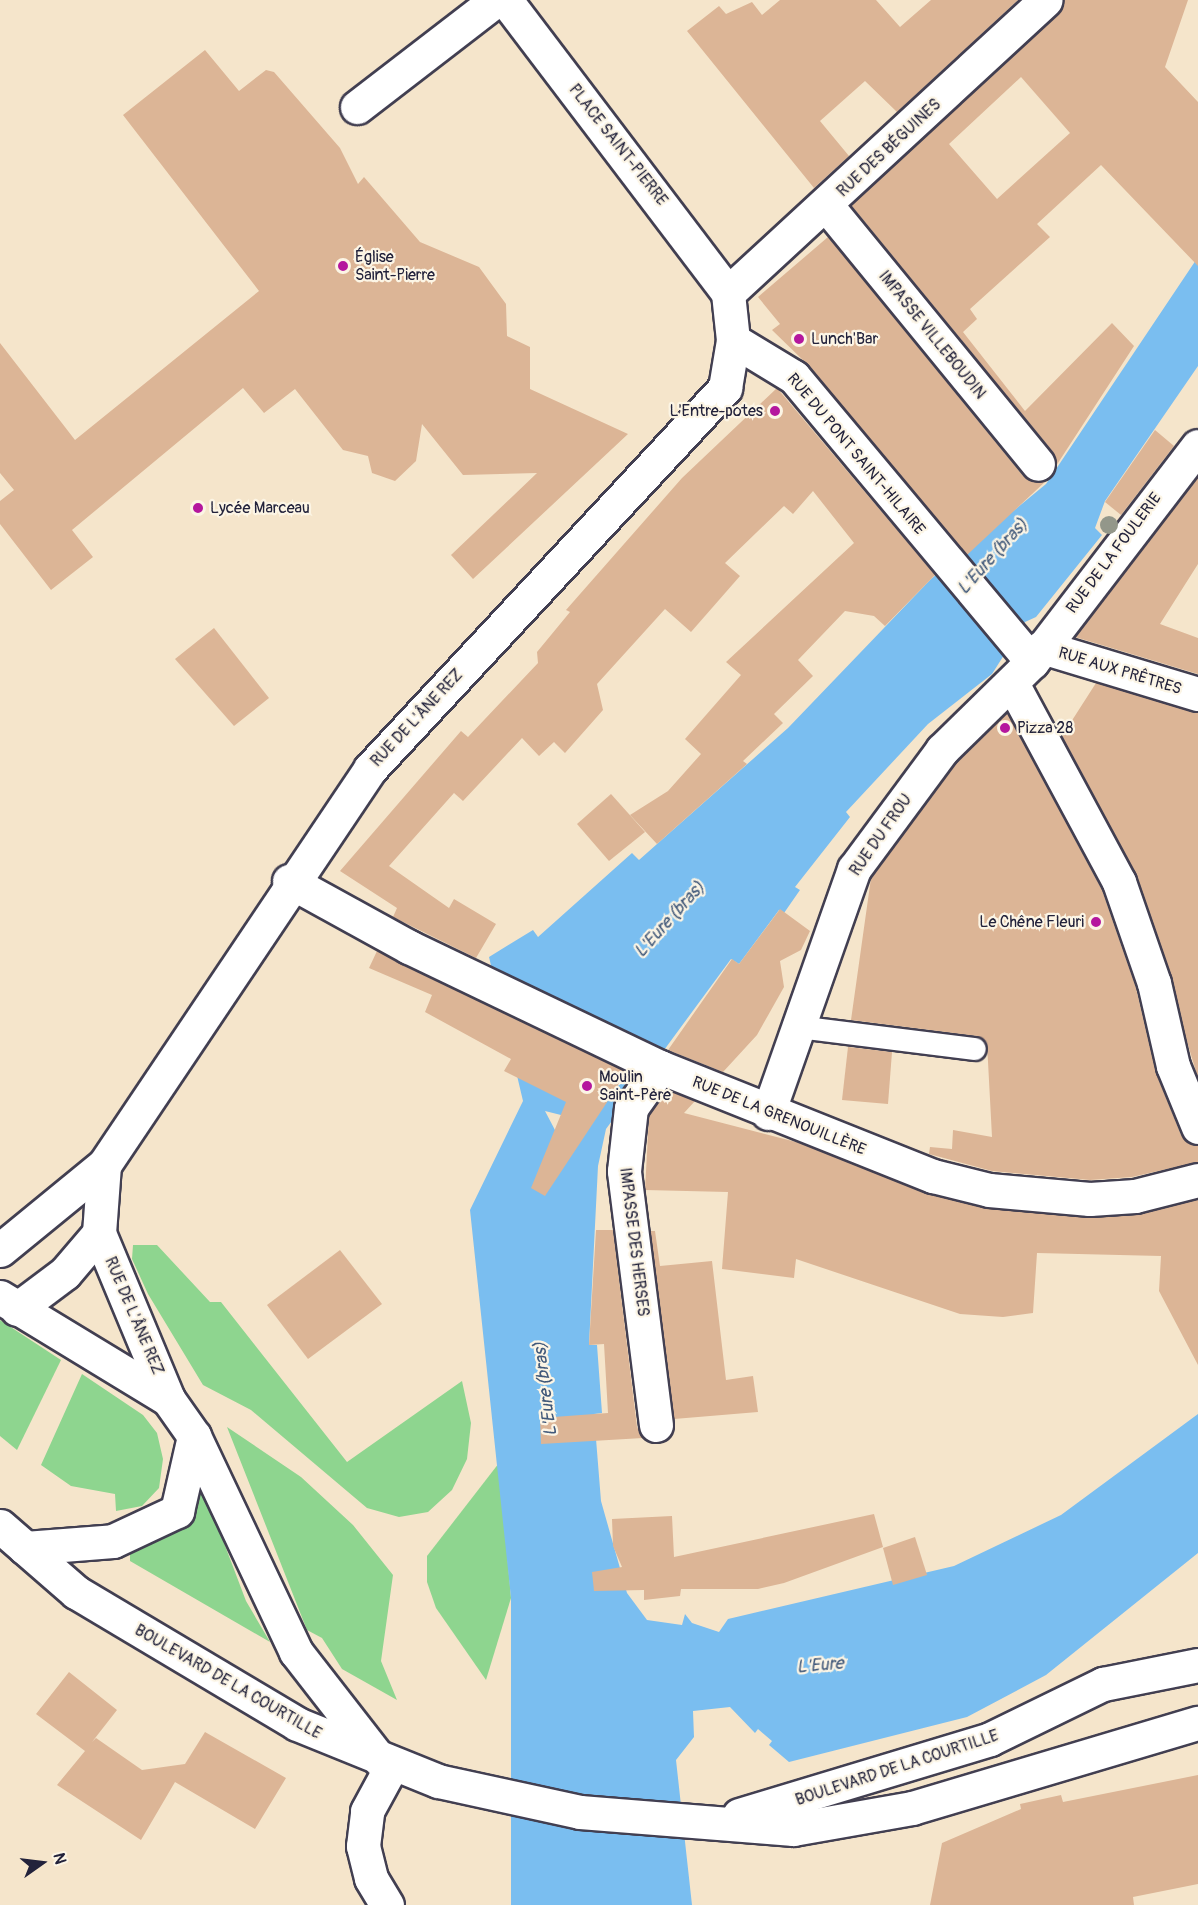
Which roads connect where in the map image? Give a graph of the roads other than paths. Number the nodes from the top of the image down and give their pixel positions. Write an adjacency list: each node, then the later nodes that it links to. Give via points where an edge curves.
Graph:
1 (506, 0): 6 (street, PLACE SAINT-PIERRE)
2 (1046, 0): 5 (street, RUE DES BÉGUINES)
3 (479, 5): 4 (street)
4 (357, 107)
5 (827, 206): 6 (street, RUE DES BÉGUINES, via 779,231); 9 (street, IMPASSE VILLEBOUDIN)
6 (728, 293): 7 (street, RUE DE L'ÂNE REZ)
7 (733, 340): 10 (street, RUE DU PONT SAINT-HILAIRE, via 794,377); 12 (street, RUE DE L'ÂNE REZ, via 725,388 706,413 604,513 370,769)
8 (1198, 446): 10 (street, RUE DE LA FOULERIE)
9 (1038, 464)
10 (1027, 660): 11 (street, RUE AUX PRÊTRES); 13 (street, RUE DU FROU, via 942,750 854,869); 17 (street, RUE DU PONT SAINT-HILAIRE, via 1119,882)
11 (1198, 694)
12 (289, 881): 15 (street, RUE DE LA GRENOUILLÈRE); 18 (street, RUE DE L'ÂNE REZ)
13 (798, 1027): 14 (lane); 16 (street, RUE DU FROU)
14 (975, 1048)
15 (660, 1067): 16 (street, RUE DE LA GRENOUILLÈRE); 24 (street, IMPASSE DES HERSES, via 631,1108 624,1171)
16 (768, 1113): 19 (street, RUE DE LA GRENOUILLÈRE, via 933,1176 989,1190 1090,1199 1135,1196)
17 (1197, 1123)
18 (104, 1165): 20 (street, RUE DE L'ÂNE REZ); 21 (street, RUE DE L'ÂNE REZ)
19 (1198, 1180)
20 (99, 1233): 22 (street, RUE DE L'ÂNE REZ, via 65,1273); 23 (street, RUE DE L'ÂNE REZ)
21 (0, 1250)
22 (9, 1303): 23 (street)
23 (168, 1399): 25 (street)
24 (656, 1425)
25 (194, 1436): 27 (street, via 177,1510 113,1541); 30 (street, via 296,1652)
26 (0, 1526): 27 (street, BOULEVARD DE LA COURTILLE)
27 (25, 1548): 30 (street, BOULEVARD DE LA COURTILLE, via 76,1592 155,1642 297,1724)
28 (1198, 1665): 31 (street, BOULEVARD DE LA COURTILLE, via 1103,1684 990,1739 909,1767 785,1805)
29 (1198, 1723): 31 (street, BOULEVARD DE LA COURTILLE, via 912,1808 793,1829)
30 (387, 1763): 31 (street, BOULEVARD DE LA COURTILLE, via 483,1795); 32 (street, via 367,1811 363,1846 371,1878)
31 (693, 1824)
32 (387, 1905)

